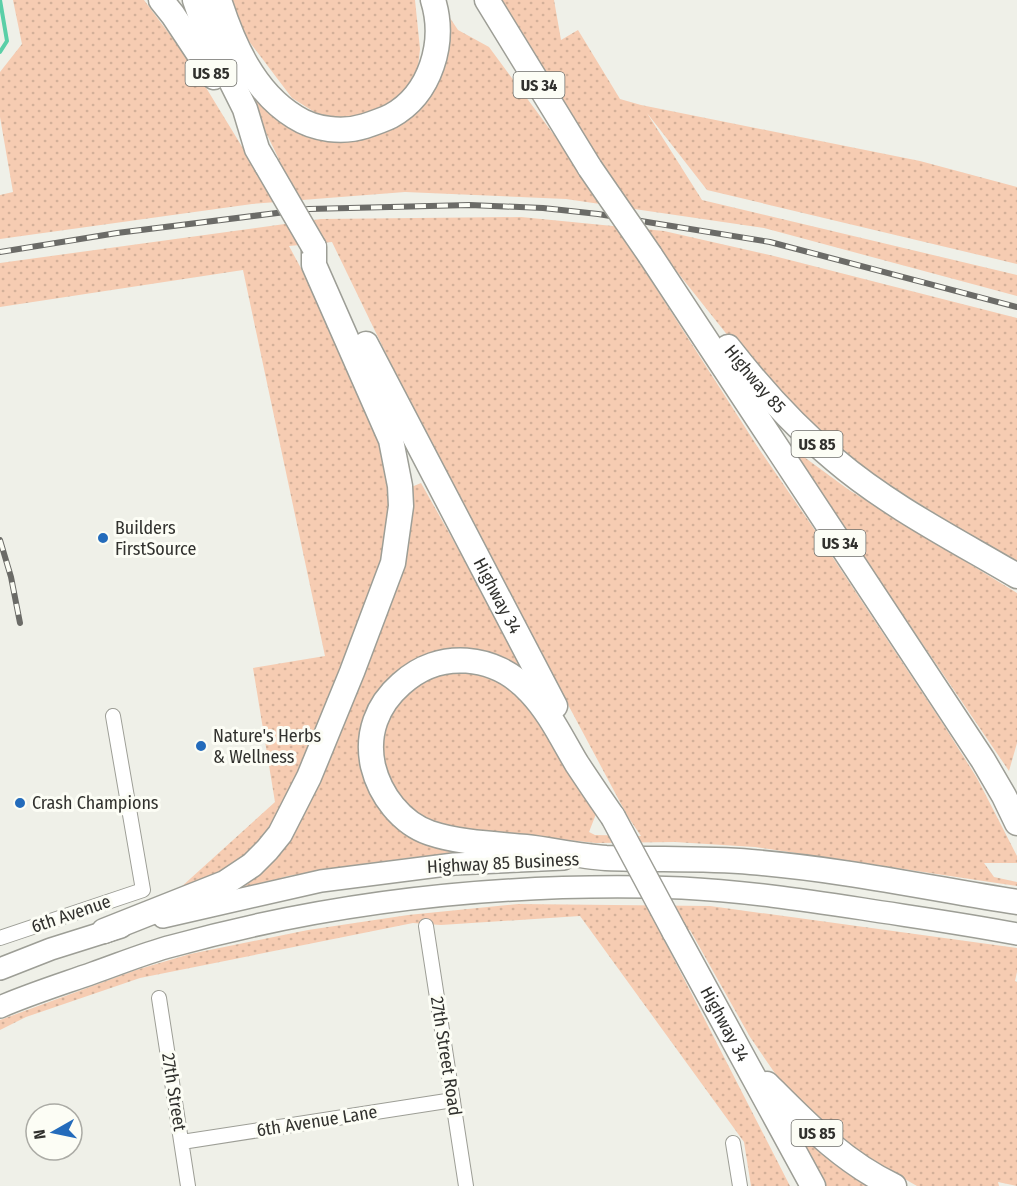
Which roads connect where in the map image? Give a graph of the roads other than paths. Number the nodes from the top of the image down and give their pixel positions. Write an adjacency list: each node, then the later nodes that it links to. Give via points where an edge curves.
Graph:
1 (161, 0): 6 (highway, US 85, via 204,61)
2 (195, 0): 6 (highway, Highway 34, via 245,109)
3 (219, 0): 4 (highway, via 244,62 276,103 295,117 326,129 353,129 390,117 405,107 427,78 435,58 439,29)
4 (433, 0)
5 (488, 1): 8 (highway, US 34, bridge, via 590,168)
6 (262, 158): 7 (highway, Highway 34, bridge)
7 (314, 247): 11 (highway, Highway 34); 18 (highway, via 314,265 391,440 401,506 393,563 309,777 280,834 252,865 225,883)
8 (654, 261): 9 (highway, Highway 85 / US 85, via 684,292 747,372 836,462); 12 (highway, US 34, via 983,760)
9 (1017, 576)
10 (113, 716): 20 (street, 6th Avenue, via 143,890)
11 (614, 817): 13 (highway, via 542,706 517,680 496,668 467,660 438,662 410,675 378,712 372,736 375,775 390,804 420,828 476,842); 24 (highway, Highway 34, bridge)
12 (1017, 823)
13 (604, 858): 14 (highway, Highway 85 Business, via 751,862); 18 (main road, Highway 85 Business, via 454,864 321,881)
14 (904, 885): 15 (highway, via 955,882); 16 (highway, Highway 85 Business)
15 (1017, 892)
16 (1017, 903)
17 (426, 926): 25 (street, 27th Street Road)
18 (104, 931): 21 (main road, Highway 85 Business)
19 (1017, 934): 23 (main road, Highway 85 Business, via 733,892 582,887 498,890 343,908 255,925 169,946)
20 (0, 938)
21 (0, 969)
22 (159, 998): 26 (street, 27th Street)
23 (0, 1007)
24 (750, 1068): 31 (highway, Highway 34); 32 (highway, US 85, via 838,1152)
25 (453, 1100): 26 (street, 6th Avenue Lane); 29 (street, 27th Street Road)
26 (182, 1142): 28 (street, 27th Street)
27 (733, 1143): 30 (street)
28 (188, 1186)
29 (466, 1186)
30 (740, 1186)
31 (813, 1186)
32 (894, 1186)

